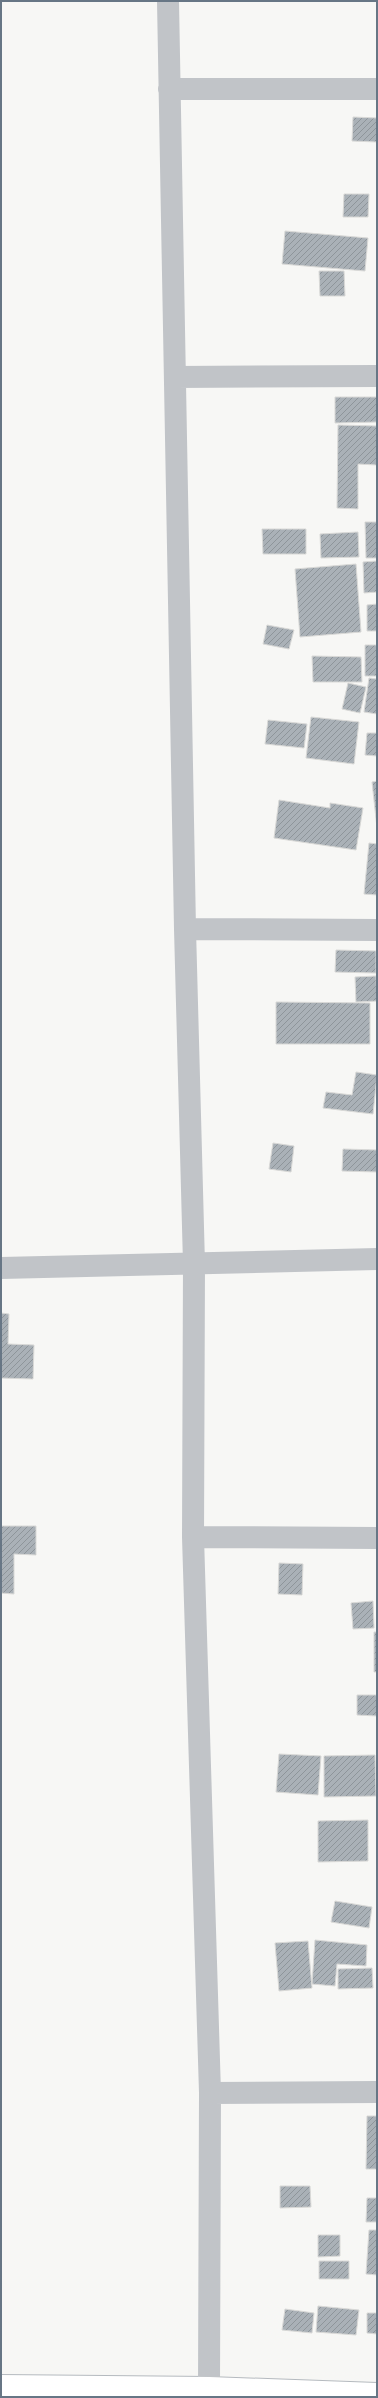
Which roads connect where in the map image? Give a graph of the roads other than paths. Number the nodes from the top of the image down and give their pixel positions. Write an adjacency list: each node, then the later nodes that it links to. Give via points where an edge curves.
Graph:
1 (168, 1): 2 (street)
2 (169, 89): 3 (street); 5 (street)
3 (377, 89)
4 (377, 376): 5 (street)
5 (175, 377): 6 (street)
6 (185, 929): 7 (street); 9 (street)
7 (377, 930)
8 (377, 1259): 9 (street)
9 (194, 1264): 10 (street); 11 (street)
10 (1, 1268)
11 (193, 1537): 12 (street); 14 (street)
12 (377, 1538)
13 (377, 2092): 14 (street)
14 (210, 2093): 16 (street)
15 (1, 2386): 16 (main road)
16 (209, 2388): 17 (main road)
17 (377, 2394)

